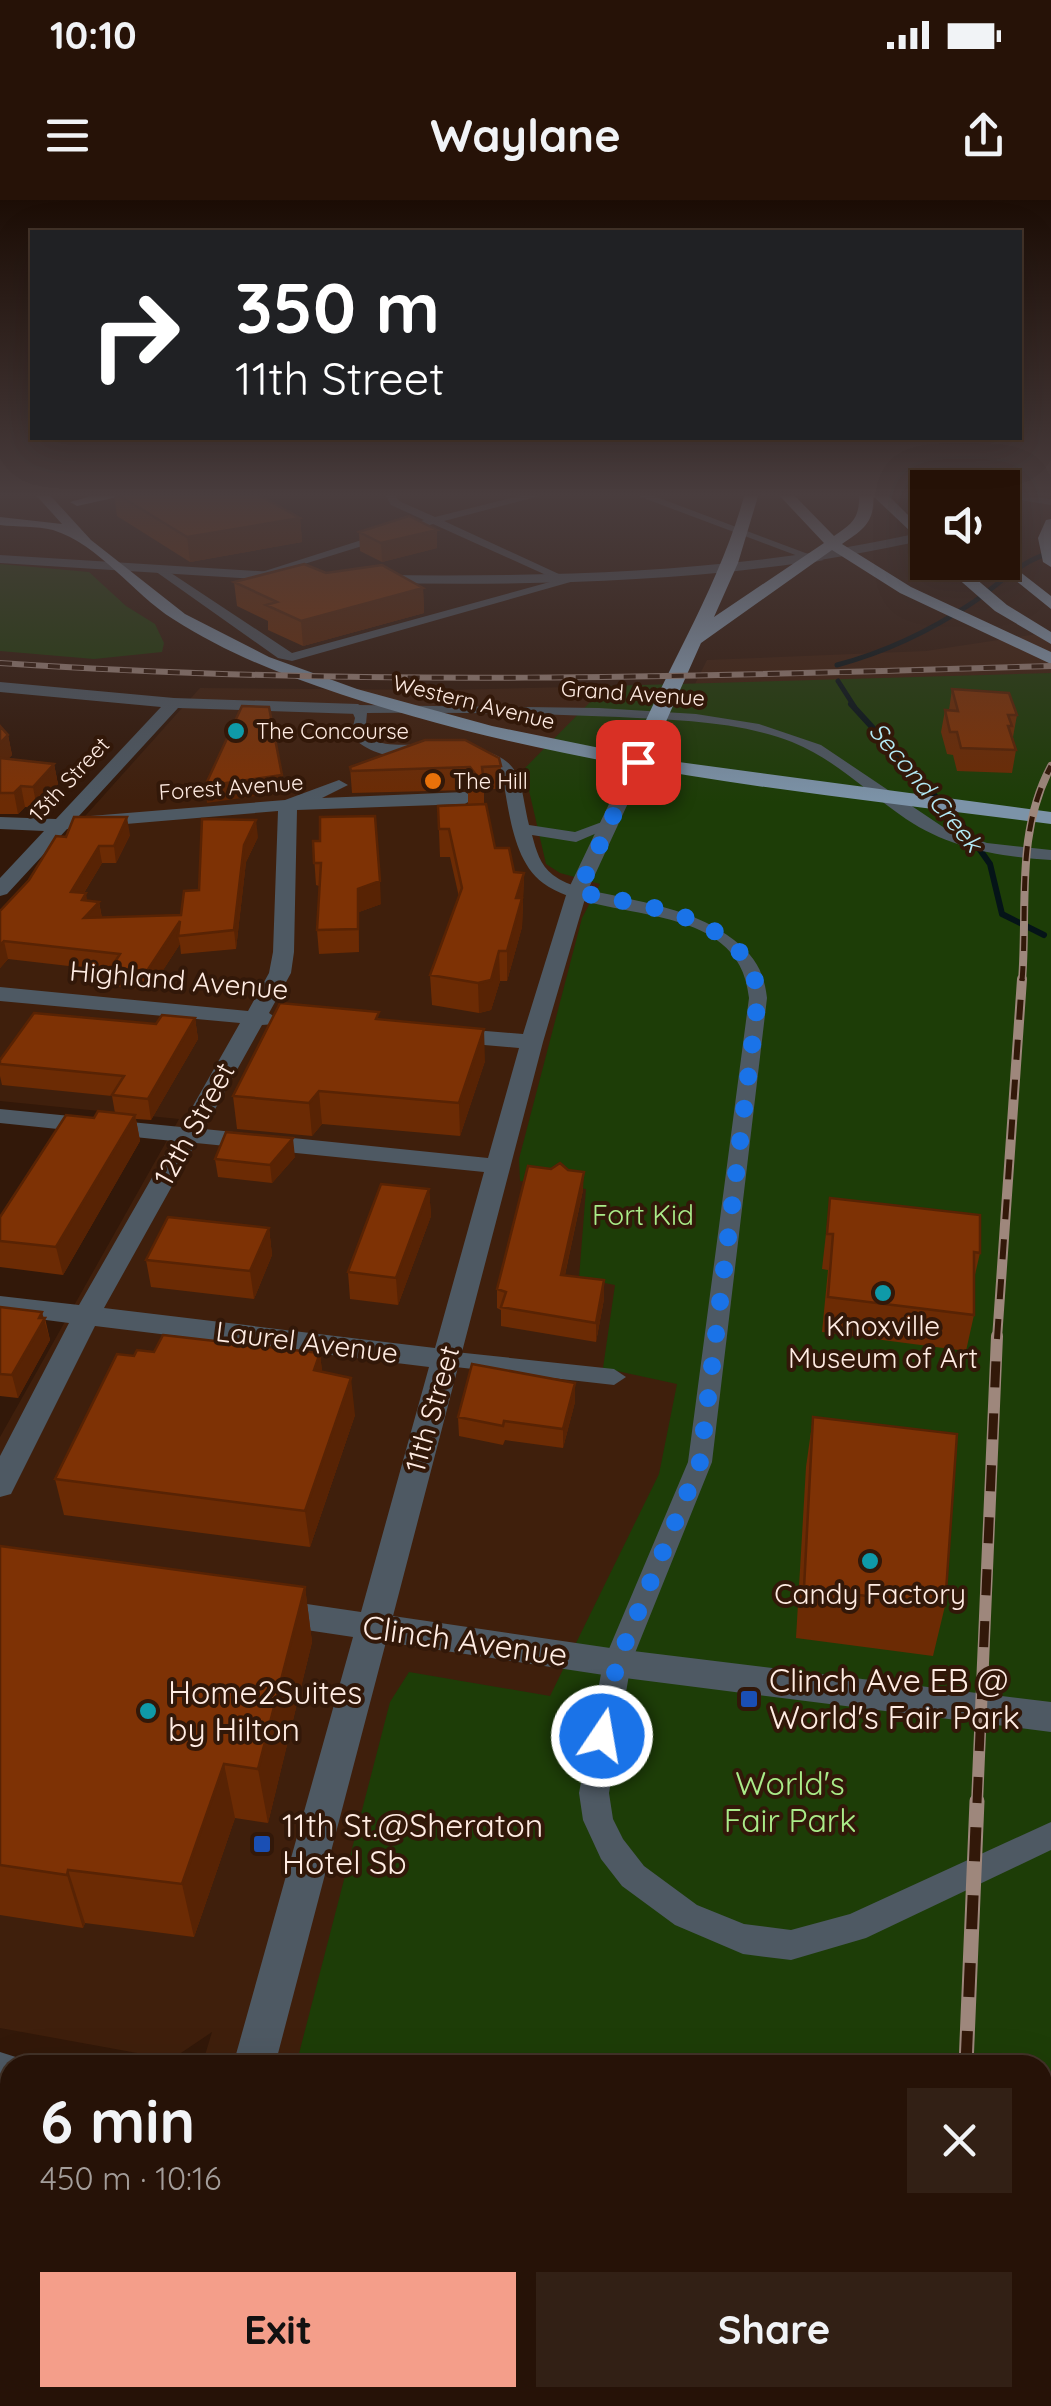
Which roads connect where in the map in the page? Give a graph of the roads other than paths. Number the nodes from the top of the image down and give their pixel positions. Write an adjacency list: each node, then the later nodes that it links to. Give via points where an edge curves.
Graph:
1 (149, 596): 16 (main road, Western Avenue, via 234,646 353,693)
2 (198, 596): 3 (street, via 292,657)
3 (514, 596)
4 (714, 596): 10 (highway)
5 (754, 596): 10 (highway, via 704,633)
6 (926, 596): 9 (highway)
7 (987, 596): 8 (highway)
8 (1051, 639)
9 (1051, 659)
10 (683, 660): 16 (highway)
11 (0, 687): 12 (street, Grand Avenue)
12 (174, 703): 13 (street, Grand Avenue); 22 (street, 13th Street)
13 (358, 708): 14 (street, via 358,735 368,746); 25 (street, Grand Avenue, via 555,710 745,726 832,756 946,834)
14 (433, 750)
15 (452, 750): 24 (street, via 491,756 508,768)
16 (638, 762): 20 (main road, Western Avenue); 23 (street, 11th Street)
17 (346, 782): 19 (street)
18 (465, 798): 19 (street, Forest Avenue)
19 (288, 806): 22 (street, Forest Avenue); 29 (street, 12th Street, via 287,934 280,974)
20 (1051, 818)
21 (0, 823): 22 (street, Forest Avenue)
22 (62, 823): 26 (street, 13th Street)
23 (610, 824): 24 (street, via 576,837); 27 (street, 11th Street)
24 (522, 829): 27 (street, via 529,856 548,879)
25 (1051, 855)
26 (0, 890)
27 (578, 892): 32 (street, 11th Street); 43 (street, via 707,926 744,956 758,998 700,1462)
28 (0, 994): 29 (street, Highland Avenue)
29 (254, 1018): 30 (street, Highland Avenue); 34 (street, 12th Street)
30 (285, 1020)
31 (426, 1032): 32 (street)
32 (532, 1042): 35 (street, 11th Street)
33 (0, 1116): 34 (street)
34 (188, 1135): 35 (street); 37 (street, 12th Street)
35 (498, 1166): 38 (street, 11th Street)
36 (0, 1305): 37 (street, Laurel Avenue)
37 (87, 1315): 38 (street, Laurel Avenue); 40 (street, 12th Street)
38 (446, 1359): 39 (street, Laurel Avenue); 42 (street, 11th Street)
39 (614, 1377)
40 (0, 1486)
41 (248, 1608): 42 (street, Clinch Avenue)
42 (370, 1627): 43 (street, Clinch Avenue); 46 (street, 11th Street)
43 (617, 1663): 44 (street, Clinch Avenue); 45 (street, via 594,1793 598,1820 633,1876 686,1914 743,1938 791,1945 855,1928)
44 (1051, 1717)
45 (1051, 1836)
46 (257, 2055)

